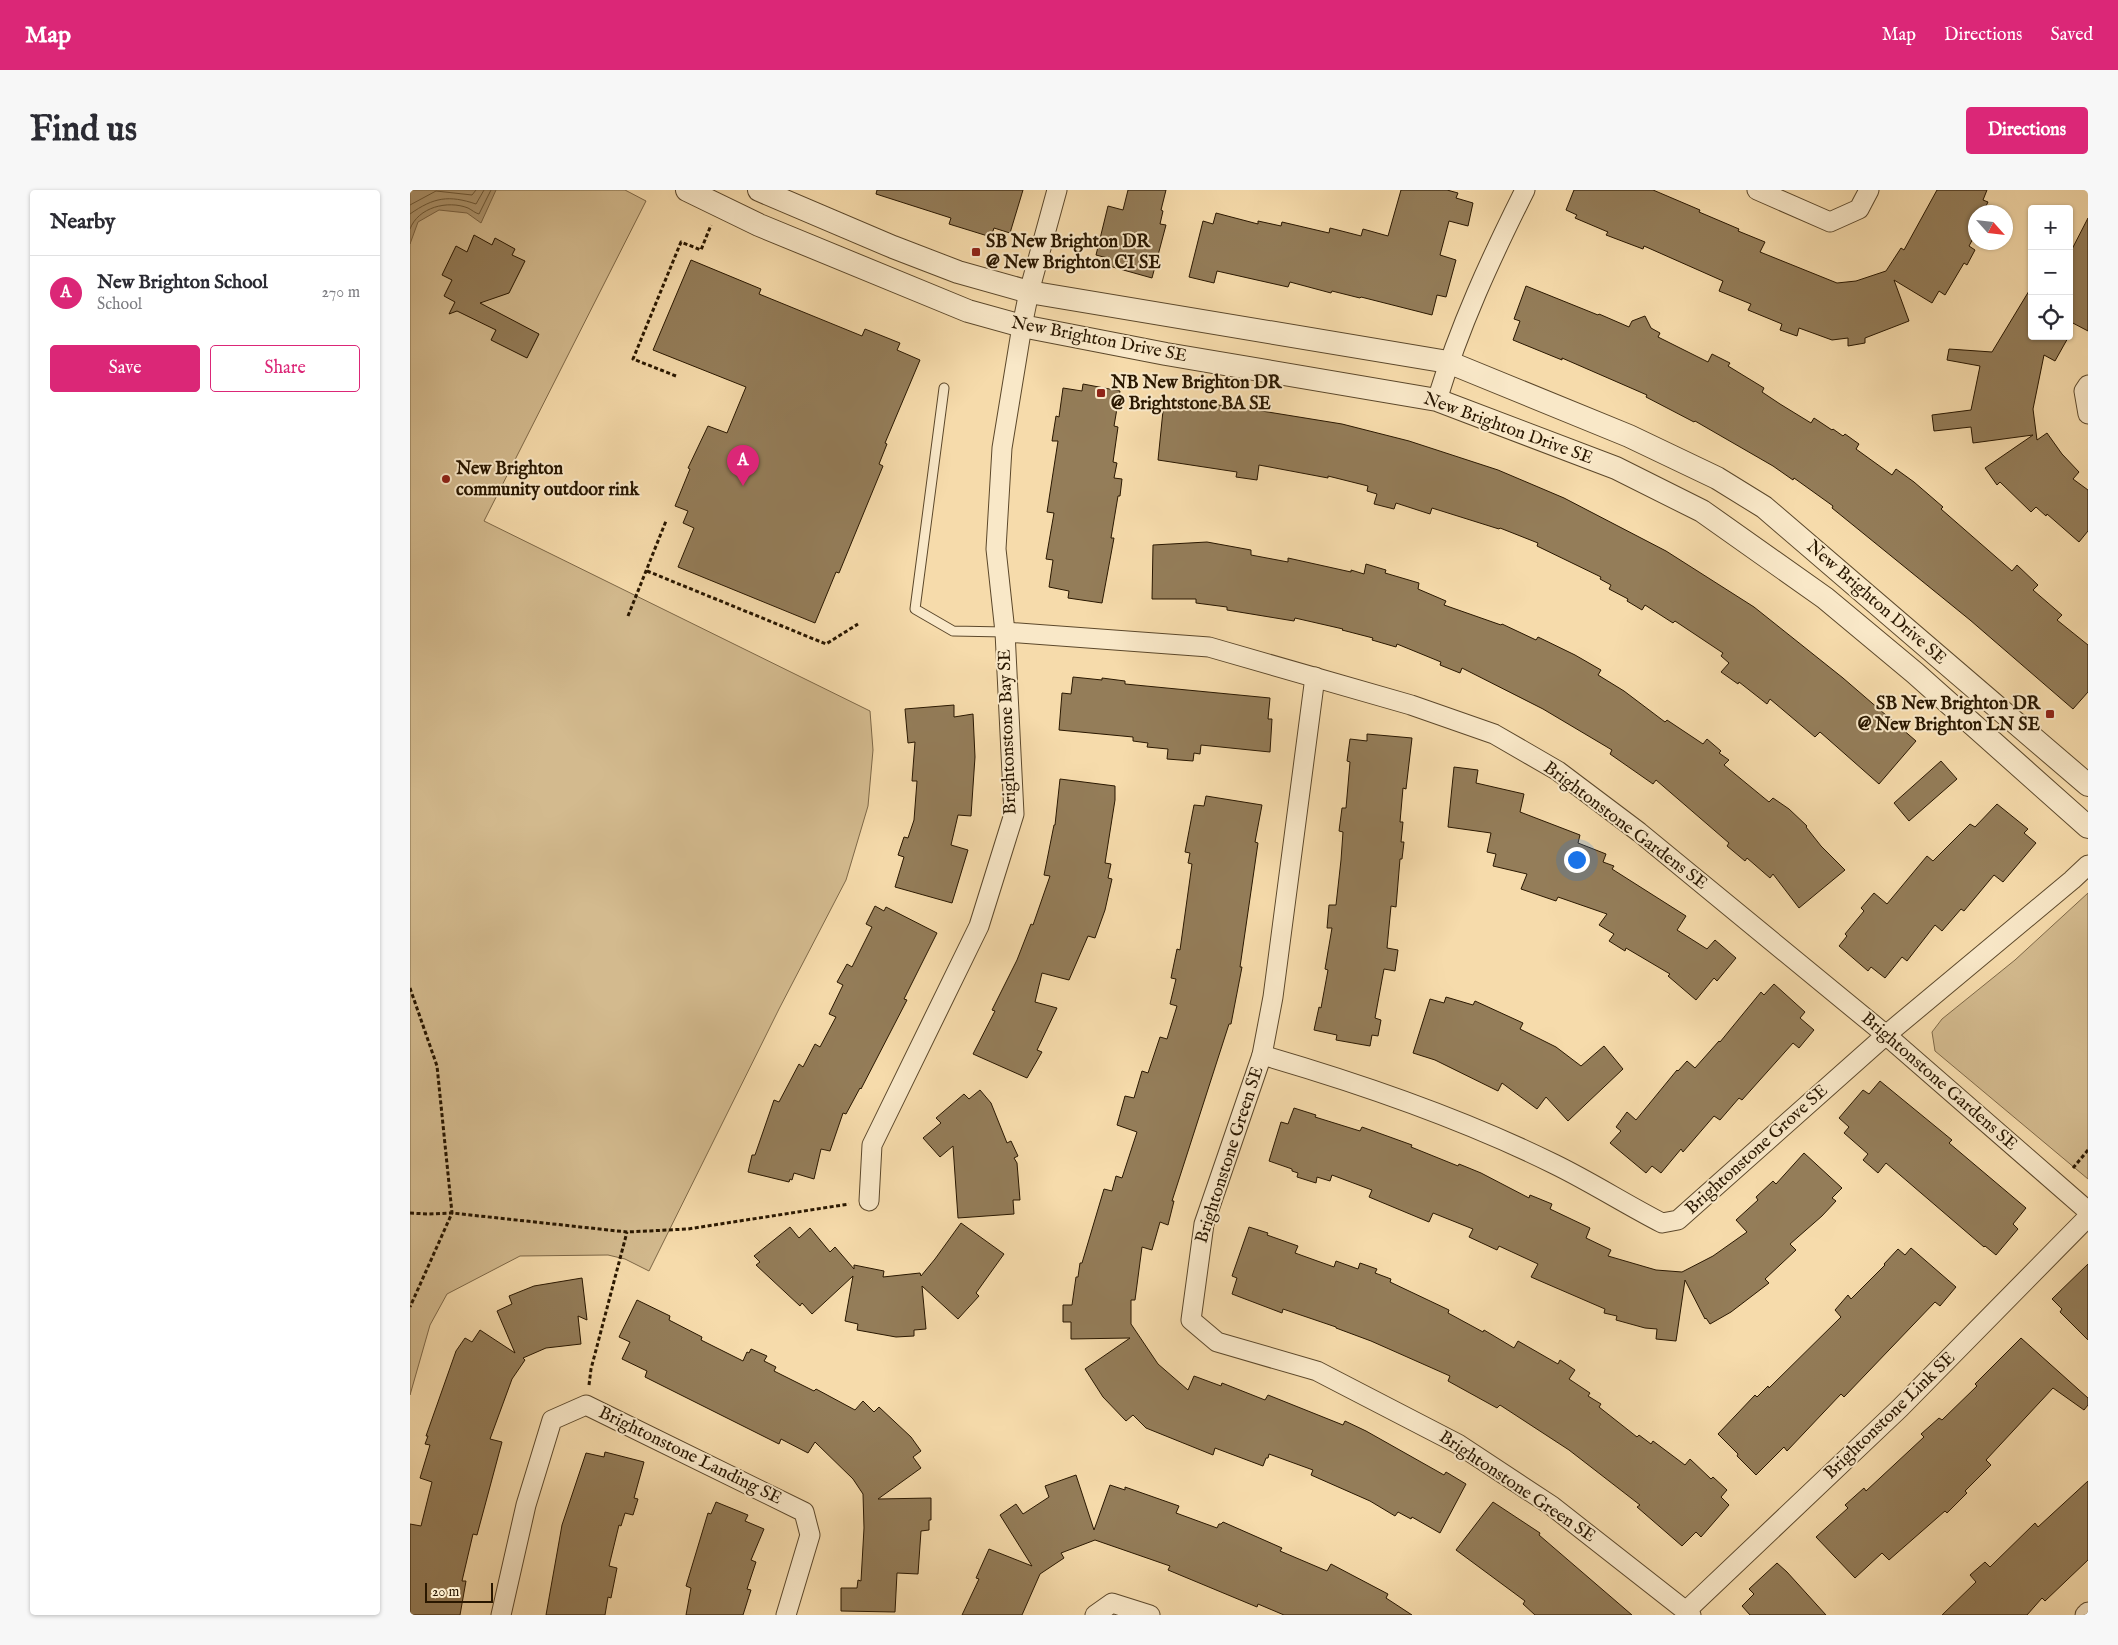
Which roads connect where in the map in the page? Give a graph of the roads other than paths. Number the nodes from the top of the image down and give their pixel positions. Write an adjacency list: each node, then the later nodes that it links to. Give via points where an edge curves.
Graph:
1 (687, 190): 8 (street, New Brighton Drive SE, via 759,225 968,311)
2 (759, 190): 7 (street, New Brighton Drive SE, via 958,272)
3 (1057, 190): 7 (street, Brightonstone Bay SE)
4 (1525, 190): 9 (street, via 1485,269)
5 (1757, 190): 6 (street, via 1830,222 1859,209)
6 (1869, 190)
7 (1029, 292): 8 (street, Brightonstone Bay SE); 9 (street, New Brighton Drive SE)
8 (1022, 326): 12 (street, New Brighton Drive SE); 14 (street, Brightonstone Bay SE, via 1002,448 996,549)
9 (1448, 362): 12 (street); 16 (street, New Brighton Drive SE, via 1629,436 1717,478 1764,507)
10 (2088, 385): 13 (street, via 2084,391)
11 (944, 388): 14 (lane, via 915,609 953,631)
12 (1436, 400): 17 (street, New Brighton Drive SE, via 1616,468 1702,511 1825,598 1915,673)
13 (2088, 414)
14 (1005, 632): 15 (street, Brightonstone Gardens SE, via 1209,647); 21 (street, Brightonstone Bay SE, via 1014,814 979,926 872,1145)
15 (1315, 678): 19 (street, Brightonstone Gardens SE, via 1411,705 1494,734 1558,771 1639,832); 20 (street, Brightonstone Green SE, via 1274,988)
16 (2088, 785)
17 (2088, 827)
18 (2088, 865): 19 (street, Brightonstone Grove SE)
19 (1886, 1035): 20 (street, Brightonstone Grove SE, via 1678,1220 1662,1223 1555,1165 1433,1111); 22 (street, Brightonstone Gardens SE)
20 (1262, 1055): 25 (street, Brightonstone Green SE, via 1204,1224 1191,1320 1217,1342 1317,1371 1458,1444 1552,1506)
21 (869, 1200)
22 (2088, 1211)
23 (2088, 1216): 25 (street, Brightonstone Link SE, via 1900,1408)
24 (2088, 1612): 30 (street)
25 (1689, 1613)
26 (501, 1615): 27 (street, Brightonstone Landing SE, via 526,1505 552,1420 586,1405 804,1512 810,1535)
27 (786, 1615)
28 (1095, 1615): 29 (street, via 1112,1603)
29 (1150, 1615)
30 (2085, 1615)

